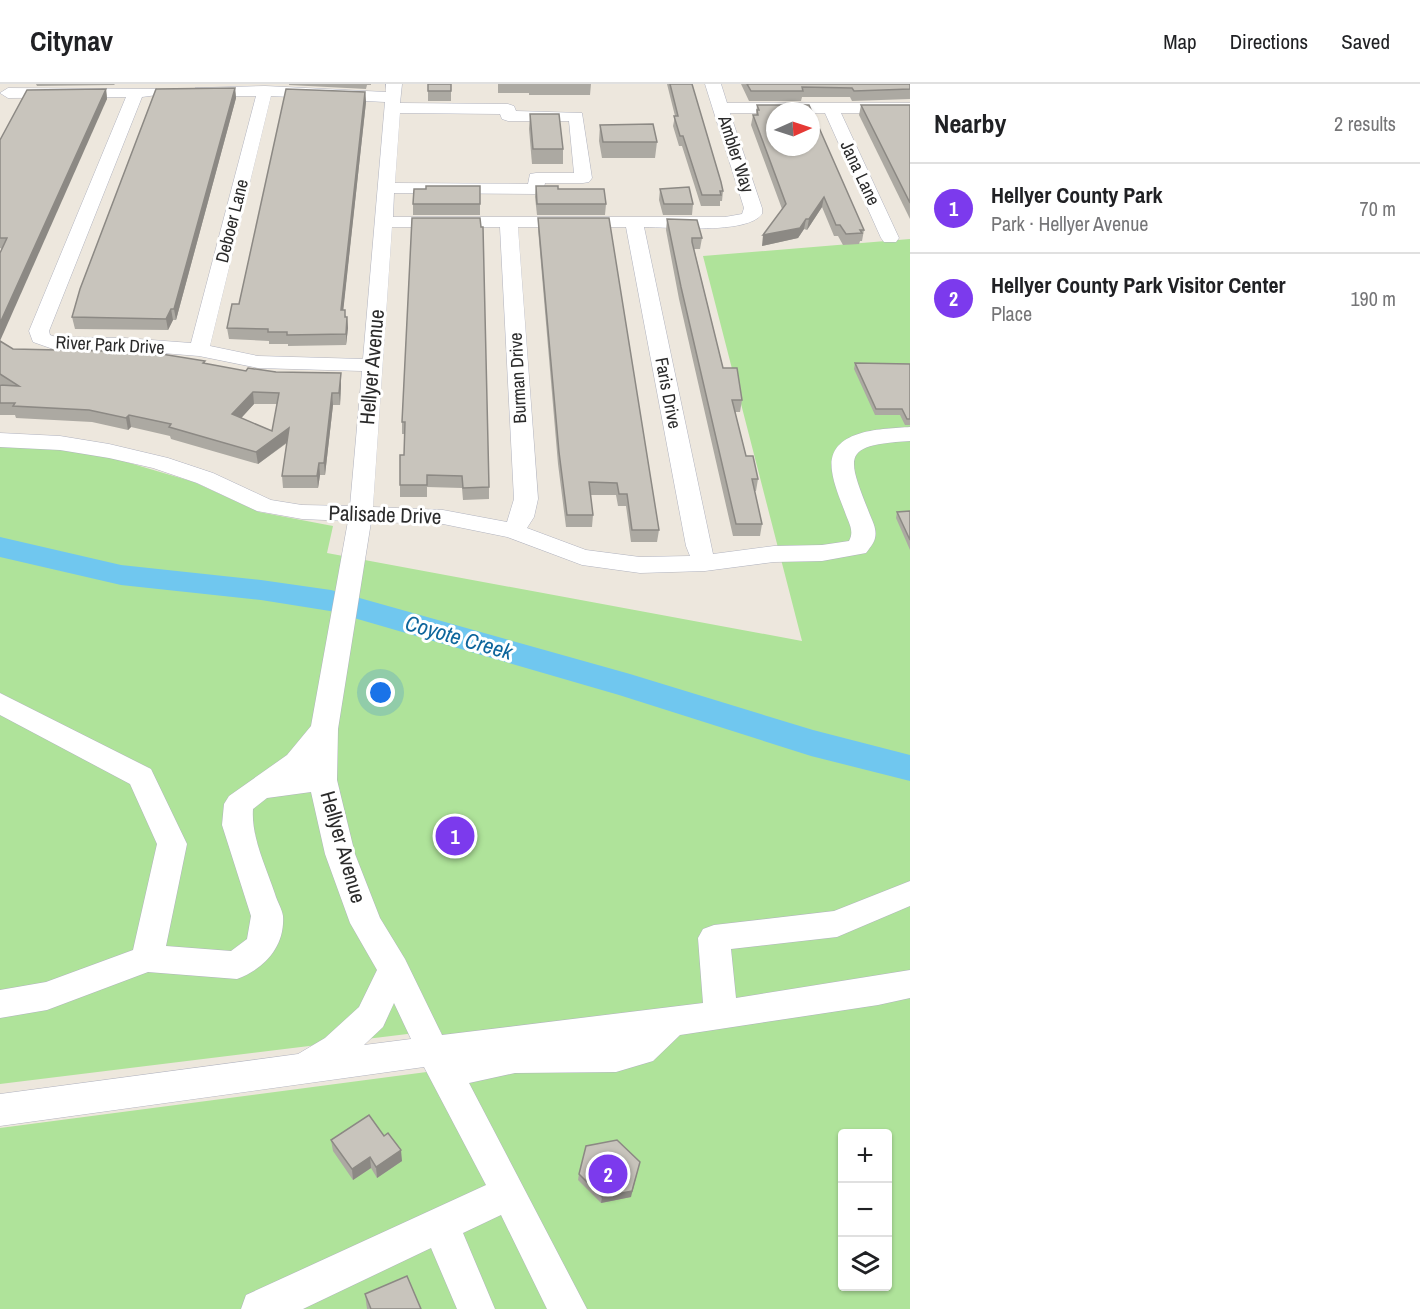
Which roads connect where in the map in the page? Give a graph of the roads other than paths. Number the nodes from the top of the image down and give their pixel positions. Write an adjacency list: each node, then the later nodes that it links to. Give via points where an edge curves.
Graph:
1 (713, 84): 6 (street, Ambler Way)
2 (265, 91): 3 (street); 5 (street); 14 (street, Deboer Lane)
3 (136, 92): 4 (street); 14 (street, River Park Drive, via 39,331 40,338 53,343)
4 (7, 95)
5 (393, 96): 9 (street, Hellyer Avenue); 9 (street, via 508,109 508,116 576,116 583,178 536,178 537,189)
6 (722, 108): 7 (street); 12 (street, Ambler Way, via 753,214 737,221)
7 (831, 108): 8 (street); 13 (street, Jana Lane)
8 (910, 108)
9 (386, 188): 10 (street, Hellyer Avenue)
10 (384, 222): 11 (street, Ambler Way); 15 (street, Hellyer Avenue)
11 (509, 222): 12 (street, Ambler Way); 19 (street, Burman Drive, via 526,499 522,517)
12 (634, 222): 20 (street, Faris Drive, via 698,546)
13 (890, 238)
14 (199, 350): 15 (street, River Park Drive, via 258,362)
15 (373, 365): 18 (street, Hellyer Avenue)
16 (910, 434): 20 (street, Palisade Drive, via 871,436 843,453 840,465 864,531 857,548)
17 (0, 440): 18 (street, Palisade Drive, via 60,443 160,463 205,478 265,506)
18 (359, 525): 19 (street, Palisade Drive, via 443,517); 22 (street, Hellyer Avenue)
19 (513, 531): 20 (street, Palisade Drive, via 582,557 640,565)
20 (705, 563)
21 (0, 703): 26 (street, via 141,777 172,844)
22 (324, 729): 23 (street, Hellyer Avenue); 24 (street, via 297,762)
23 (323, 780): 24 (street); 27 (street, Hellyer Avenue, via 344,864 366,923)
24 (260, 788): 26 (street, via 239,804 237,825 267,916 262,946 237,965)
25 (910, 893): 30 (street, via 837,924 714,938)
26 (147, 958): 29 (street, via 47,996)
27 (394, 969): 31 (street, Hellyer Avenue); 32 (street, via 370,1017 337,1049)
28 (910, 984): 30 (street)
29 (0, 1004)
30 (721, 1015): 31 (street, via 672,1021 641,1050 616,1057)
31 (439, 1062): 32 (street); 34 (street, Hellyer Avenue)
32 (303, 1069): 33 (street)
33 (0, 1110)
34 (509, 1193): 35 (street); 38 (street, Hellyer Avenue)
35 (440, 1225): 36 (street); 37 (street)
36 (260, 1309)
37 (476, 1309)
38 (568, 1309)

